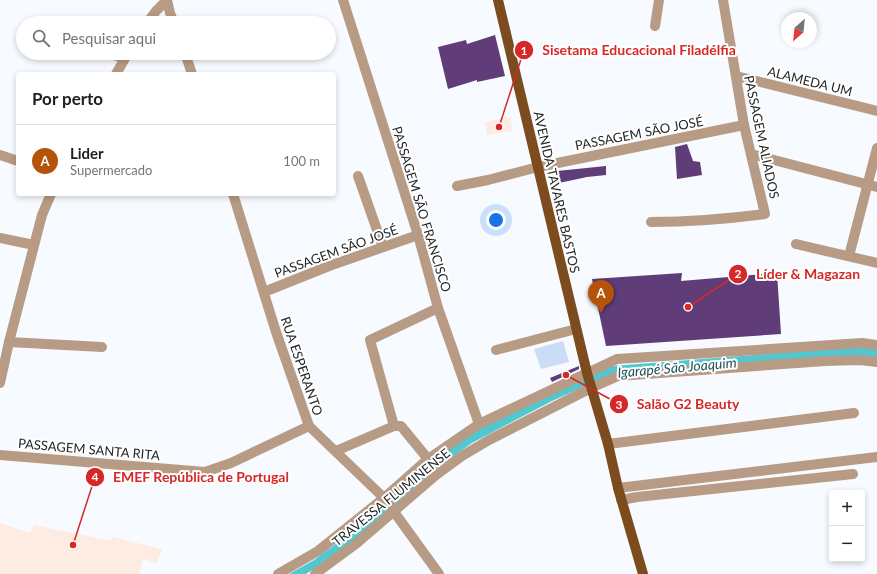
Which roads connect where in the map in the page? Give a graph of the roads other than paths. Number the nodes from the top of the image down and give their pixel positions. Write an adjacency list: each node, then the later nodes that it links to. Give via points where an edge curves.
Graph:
1 (167, 0): 6 (street); 7 (street)
2 (343, 0): 27 (street, PASSAGEM SÃO FRANCISCO)
3 (498, 0): 20 (main road, AVENIDA TAVARES BASTOS)
4 (659, 0): 8 (street)
5 (724, 0): 13 (street, PASSAGEM ALIADOS)
6 (153, 16)
7 (172, 16)
8 (655, 26)
9 (124, 60): 11 (street)
10 (187, 60): 12 (street)
11 (117, 72)
12 (191, 72)
13 (736, 76): 14 (street, ALAMEDA UM); 15 (street, PASSAGEM ALIADOS)
14 (877, 111)
15 (744, 125): 17 (street, PASSAGEM ALIADOS); 20 (street, PASSAGEM SÃO JOSÉ)
16 (877, 148): 23 (street)
17 (751, 154): 23 (street); 26 (street, PASSAGEM ALIADOS, via 766,214 709,220)
18 (0, 155): 19 (street)
19 (16, 160)
20 (538, 167): 22 (street, PASSAGEM SÃO JOSÉ); 36 (main road, AVENIDA TAVARES BASTOS)
21 (358, 176): 31 (street)
22 (457, 186)
23 (872, 186): 32 (street)
24 (49, 196): 30 (street)
25 (234, 196): 34 (street, RUA ESPERANTO)
26 (651, 222)
27 (418, 235): 31 (street, PASSAGEM SÃO JOSÉ); 35 (street, PASSAGEM SÃO FRANCISCO)
28 (0, 238): 30 (street)
29 (796, 244): 32 (street)
30 (34, 245): 37 (street)
31 (382, 247): 34 (street, PASSAGEM SÃO JOSÉ)
32 (849, 256): 33 (street)
33 (877, 263)
34 (264, 292): 47 (street, RUA ESPERANTO)
35 (438, 308): 46 (street, PASSAGEM SÃO FRANCISCO); 48 (street, via 370,340)
36 (576, 329): 40 (street); 42 (main road, AVENIDA TAVARES BASTOS)
37 (9, 342): 39 (street); 43 (street)
38 (877, 345): 42 (street, via 862,343 617,359)
39 (102, 347)
40 (496, 350)
41 (877, 362): 44 (street, TRAVESSA FLUMINENSE, via 825,361 618,376)
42 (587, 374): 44 (main road, AVENIDA TAVARES BASTOS); 46 (street)
43 (0, 383)
44 (590, 388): 49 (main road, AVENIDA TAVARES BASTOS); 57 (street, TRAVESSA FLUMINENSE, via 489,440)
45 (854, 414): 49 (street)
46 (479, 424): 53 (street)
47 (309, 426): 50 (street, RUA ESPERANTO); 51 (street, PASSAGEM SANTA RITA, via 231,463 205,472)
48 (394, 426): 50 (street); 53 (street, via 401,426)
49 (608, 444): 55 (main road, AVENIDA TAVARES BASTOS)
50 (336, 451): 57 (street, RUA ESPERANTO)
51 (0, 455)
52 (877, 457): 55 (street)
53 (428, 459): 57 (street)
54 (853, 474): 56 (street)
55 (618, 488): 56 (main road, AVENIDA TAVARES BASTOS)
56 (621, 500): 61 (main road, AVENIDA TAVARES BASTOS)
57 (389, 505): 58 (street); 59 (street, TRAVESSA FLUMINENSE, via 357,543); 60 (street, RUA ESPERANTO)
58 (278, 574)
59 (315, 574)
60 (440, 574)
61 (643, 574)

